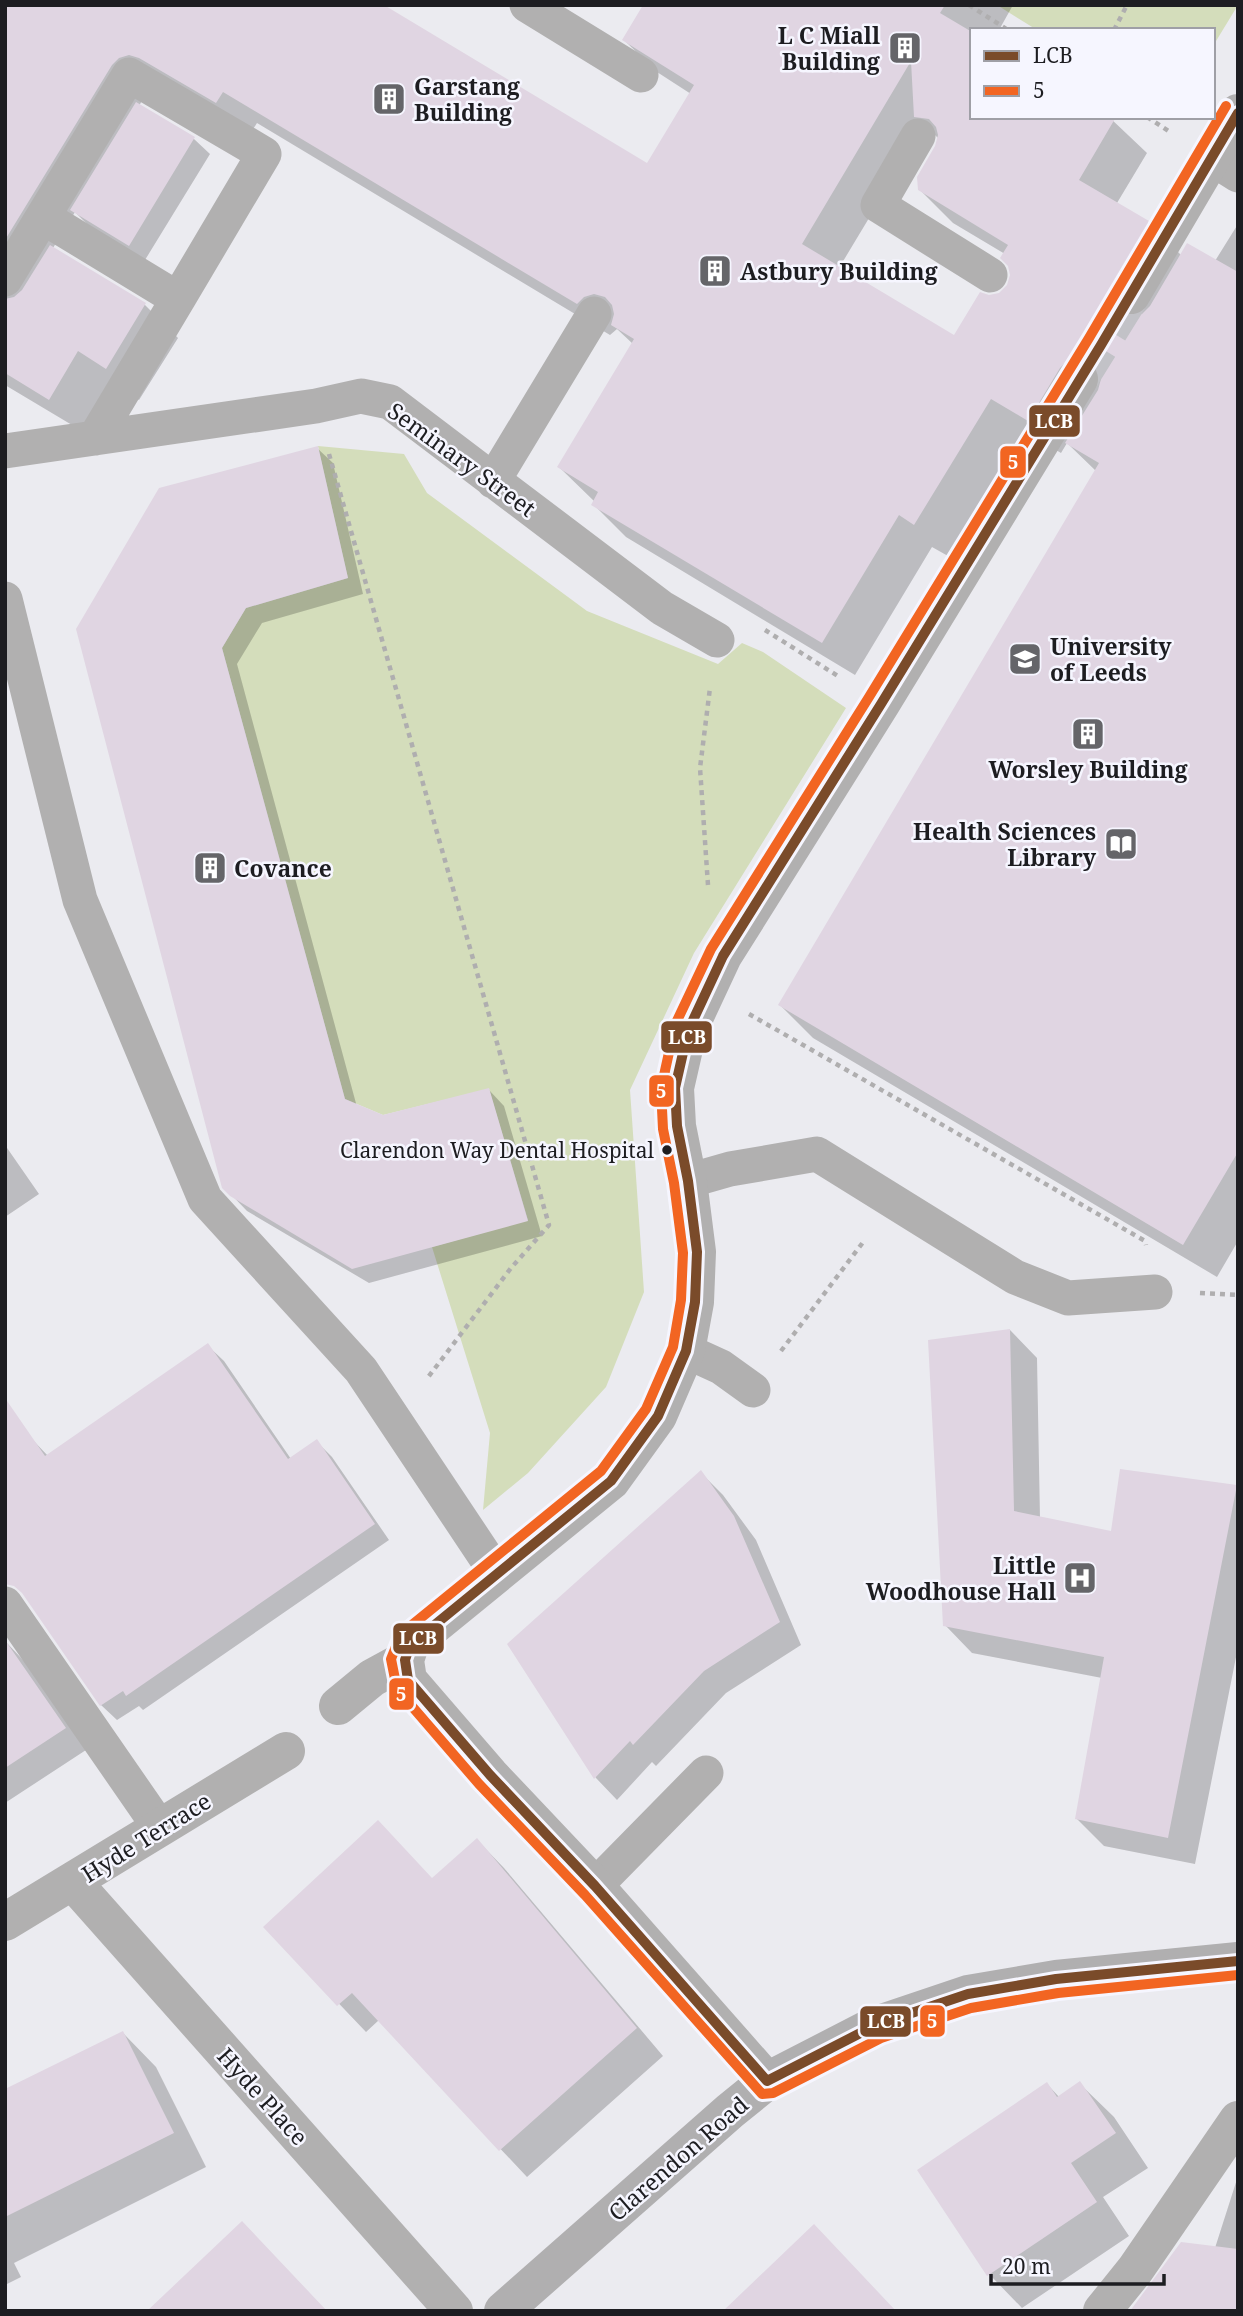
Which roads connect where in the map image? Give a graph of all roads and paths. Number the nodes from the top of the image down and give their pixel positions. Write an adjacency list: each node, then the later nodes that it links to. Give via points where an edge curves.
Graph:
1 (527, 5): 6 (lane)
2 (969, 5): 4 (path)
3 (1127, 5): 5 (path)
4 (1005, 28)
5 (1115, 28)
6 (641, 75)
7 (1238, 113): 9 (street)
8 (918, 136): 11 (lane, via 877,205)
9 (1224, 167): 13 (street)
10 (43, 217): 12 (lane); 14 (lane); 14 (lane, via 129,75 264,154)
11 (990, 275)
12 (5, 279)
13 (1131, 295)
14 (178, 299): 18 (lane)
15 (594, 314): 20 (lane)
16 (1079, 379): 24 (street)
17 (316, 406): 18 (lane, Seminary Street); 20 (lane, Seminary Street, via 361,396 390,402); 33 (path, via 549,1225)
18 (94, 438): 19 (lane, Seminary Street)
19 (5, 452)
20 (493, 481): 23 (lane, Seminary Street, via 662,608)
21 (5, 600): 33 (lane, via 79,900 205,1199 360,1370)
22 (773, 636): 24 (path)
23 (717, 640): 25 (path, via 699,768 710,908)
24 (881, 704): 25 (street)
25 (723, 956): 27 (street, via 688,1031 675,1088)
26 (745, 1012): 29 (path, via 1145,1241)
27 (688, 1181): 28 (lane, via 817,1154); 31 (street, via 697,1252 695,1302)
28 (894, 1201): 29 (lane, via 1015,1278 1068,1298); 32 (path)
29 (1155, 1292): 30 (path)
30 (1238, 1295)
31 (686, 1350): 32 (lane); 34 (street, via 658,1416 611,1481)
32 (753, 1390)
33 (395, 1421): 34 (lane)
34 (497, 1574): 36 (street, via 410,1645)
35 (5, 1604): 40 (lane)
36 (405, 1660): 37 (street, via 372,1678); 42 (street, via 408,1680)
37 (338, 1706)
38 (286, 1751): 40 (street, Hyde Terrace)
39 (706, 1773): 42 (lane)
40 (160, 1828): 41 (street, Hyde Terrace)
41 (73, 1882): 43 (street, Hyde Terrace); 47 (street, Hyde Place)
42 (595, 1886): 45 (street)
43 (5, 1922)
44 (1238, 1961): 45 (street, Clarendon Road, via 1056,1979 968,1994 876,2025)
45 (767, 2081): 48 (street, Clarendon Road)
46 (1238, 2120): 49 (street)
47 (454, 2311)
48 (503, 2311)
49 (1102, 2311)

